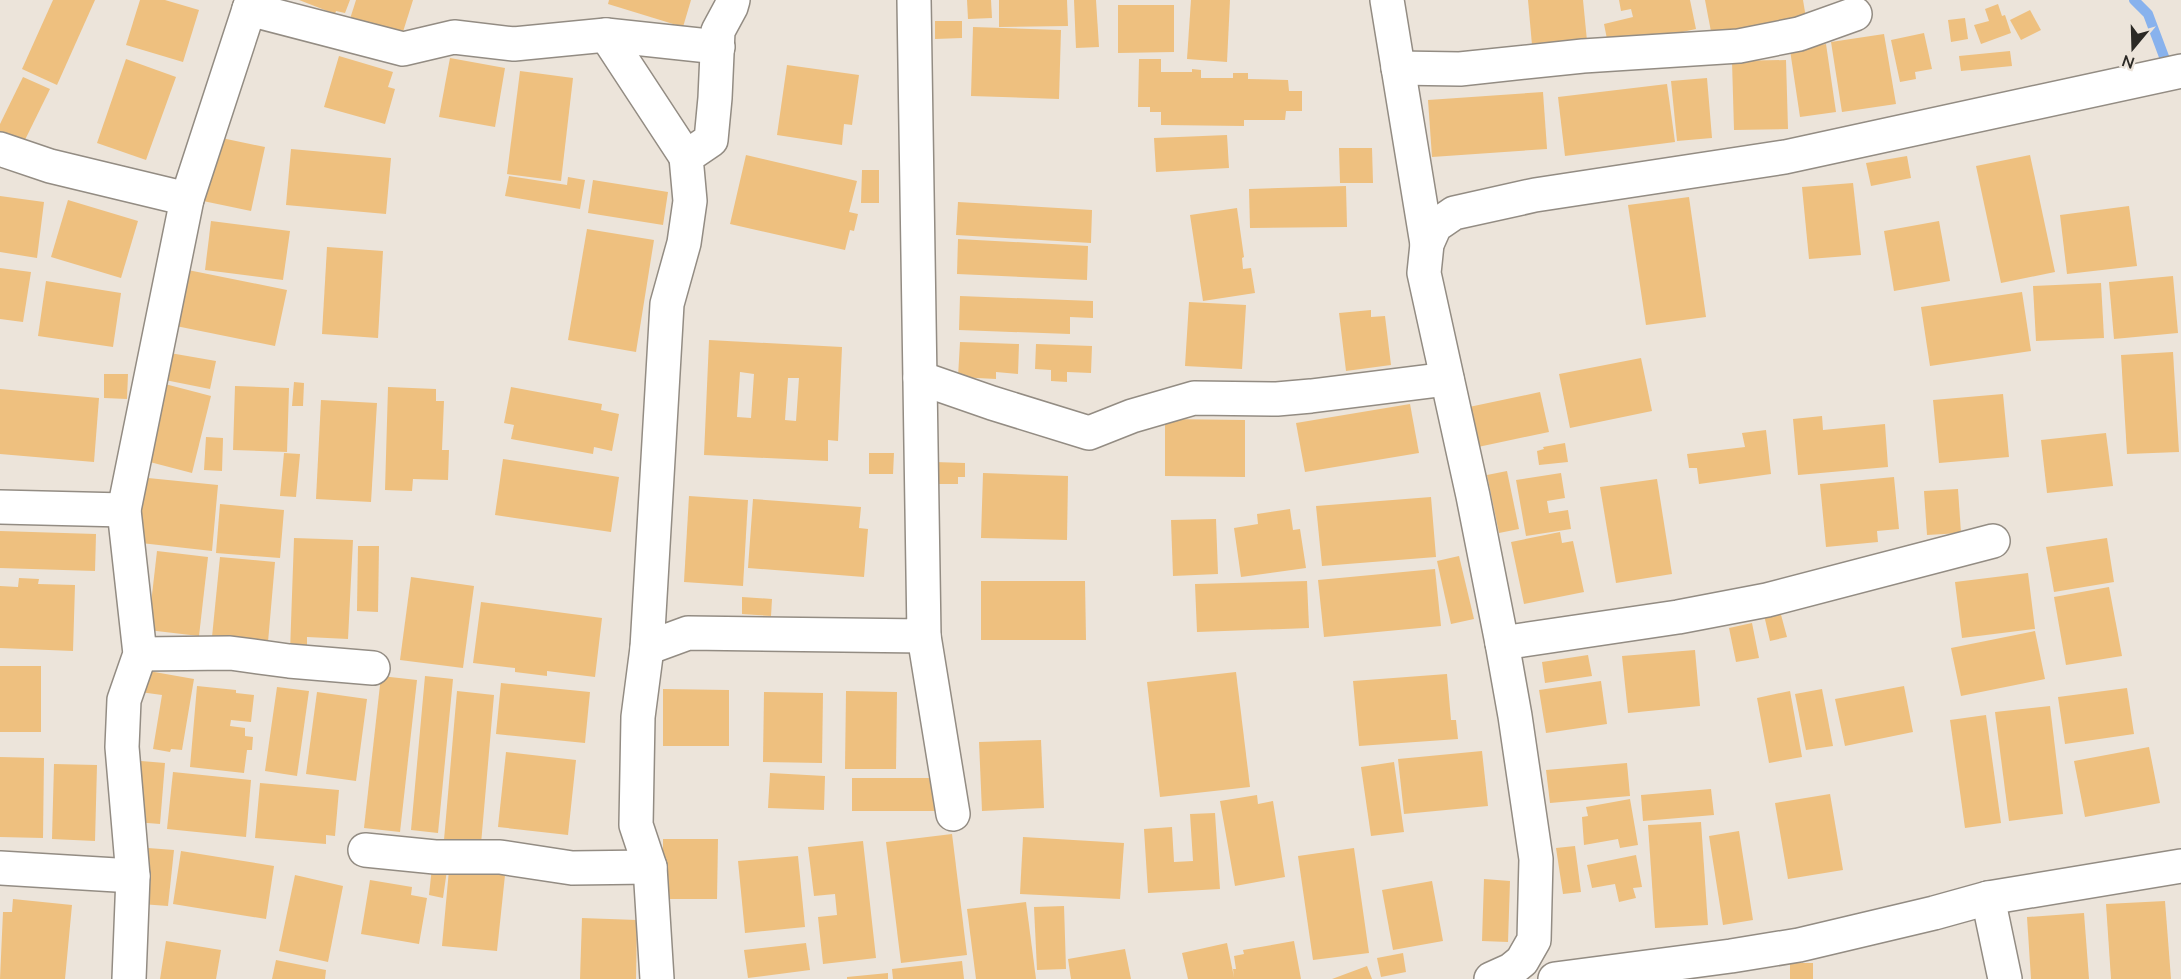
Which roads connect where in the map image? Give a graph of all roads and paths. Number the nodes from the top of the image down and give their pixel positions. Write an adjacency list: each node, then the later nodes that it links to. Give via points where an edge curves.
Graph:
1 (733, 0): 7 (street, via 718,31)
2 (914, 0): 14 (street)
3 (1387, 0): 8 (street)
4 (250, 5): 6 (street, via 403,49 454,37 514,44); 12 (street)
5 (1855, 14): 8 (street, via 1799,34 1739,46 1460,69)
6 (606, 35): 7 (street); 11 (street)
7 (718, 48): 11 (street, via 711,140)
8 (1398, 68): 13 (street)
9 (2171, 74): 13 (street, via 1785,157 1535,195 1454,213 1435,226)
10 (0, 149): 12 (street, via 50,166)
11 (686, 157): 21 (street, via 690,201 684,243 667,304)
12 (188, 200): 17 (street)
13 (1427, 244): 15 (street, via 1424,273)
14 (920, 378): 15 (street, via 1089,433 1194,398 1300,397); 19 (street)
15 (1447, 379): 20 (street)
16 (0, 507): 17 (street)
17 (124, 510): 22 (street)
18 (1994, 541): 20 (street, via 1767,600)
19 (924, 636): 21 (street, via 688,633); 24 (street)
20 (1502, 643): 31 (street, via 1536,859 1534,939)
21 (647, 648): 27 (street, via 638,717 636,825)
22 (140, 654): 23 (street, via 230,653); 29 (street, via 124,700 122,747)
23 (373, 668)
24 (953, 814)
25 (365, 850): 27 (street, via 435,858 500,857 572,868)
26 (2181, 866): 30 (street)
27 (650, 867): 33 (street)
28 (0, 868): 29 (street)
29 (134, 876): 32 (street)
30 (1988, 898): 35 (street, via 1799,945); 36 (street)
31 (1525, 970): 34 (street, via 1511,970)
32 (129, 979)
33 (657, 979)
34 (1491, 979)
35 (1555, 979)
36 (2005, 979)

